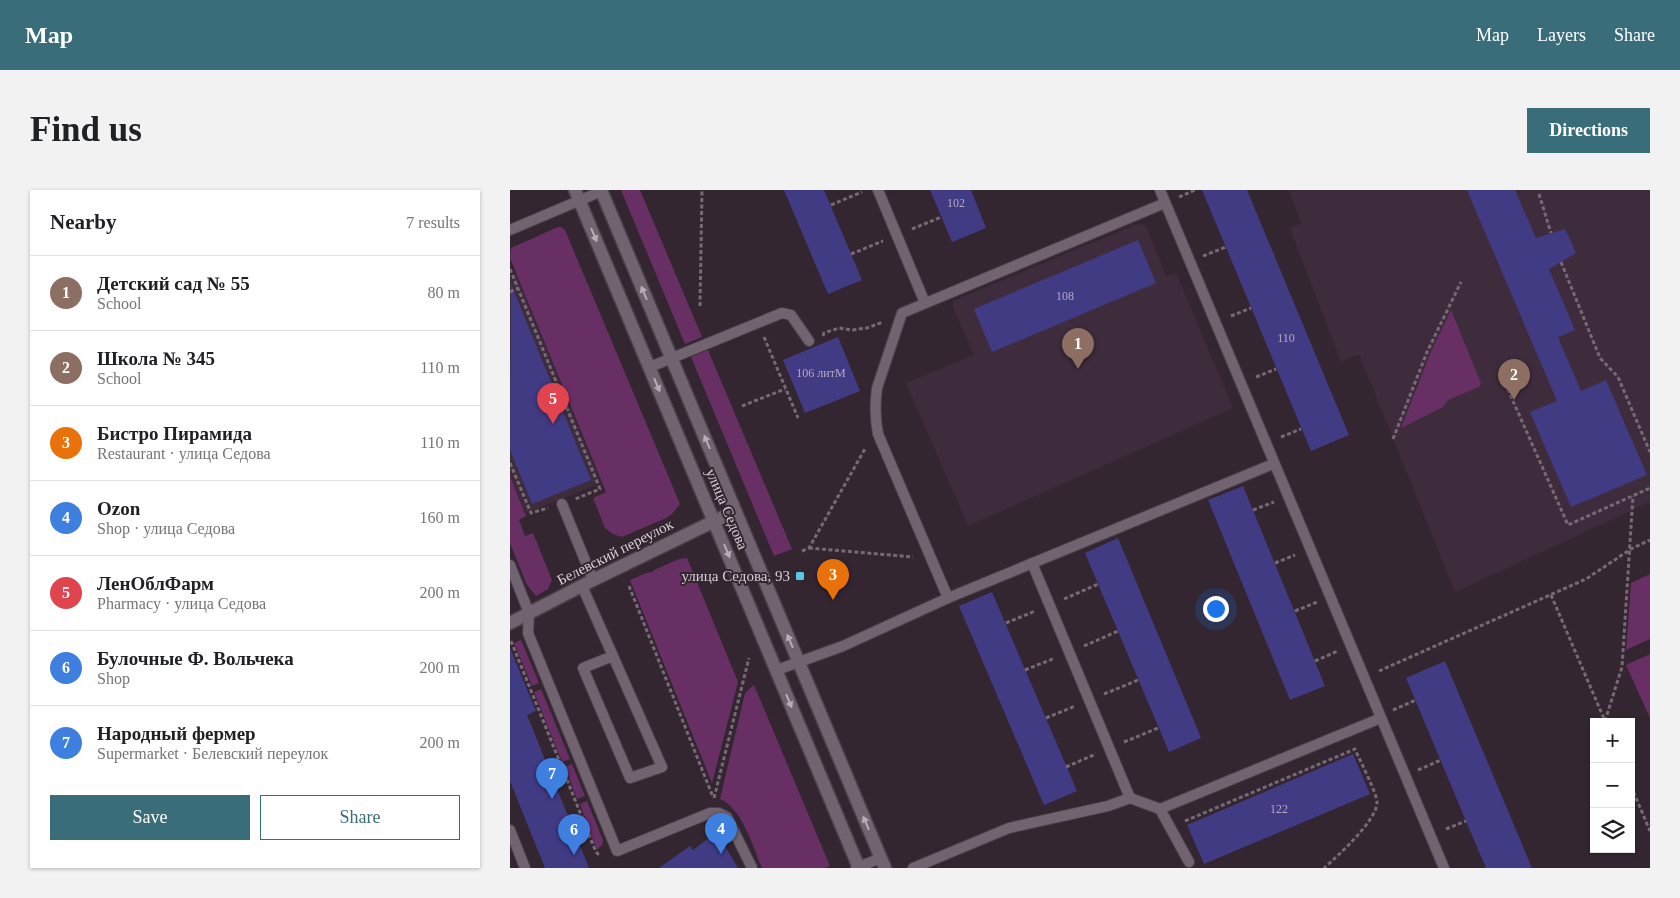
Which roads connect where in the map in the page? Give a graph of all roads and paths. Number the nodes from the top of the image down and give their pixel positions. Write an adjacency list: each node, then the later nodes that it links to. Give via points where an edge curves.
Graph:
1 (702, 190): 20 (path)
2 (868, 190): 9 (path)
3 (878, 190): 19 (lane)
4 (1160, 190): 8 (lane)
5 (602, 191): 7 (lane); 26 (main road, улица Седова, one-way to 5)
6 (1539, 194): 11 (path)
7 (577, 195): 10 (lane); 27 (main road, улица Седова, one-way to 27)
8 (1165, 203): 13 (lane); 19 (lane)
9 (830, 205)
10 (510, 230)
11 (1551, 234)
12 (1226, 247): 13 (path)
13 (1190, 262): 23 (lane)
14 (1561, 262): 38 (path, via 1600,358 1618,377)
15 (510, 269): 17 (path)
16 (1462, 282): 36 (path, via 1426,352)
17 (518, 288): 18 (path); 44 (path, via 600,489)
18 (510, 292)
19 (925, 303): 22 (lane)
20 (700, 306)
21 (1251, 308): 23 (path)
22 (902, 313): 24 (path, via 867,328 839,328 824,333 821,342 816,337); 35 (lane, via 877,388)
23 (1215, 322): 30 (lane)
24 (809, 341): 26 (lane, via 791,315 782,313)
25 (771, 355): 31 (path)
26 (671, 358): 27 (lane); 46 (main road, улица Седова, one-way to 26)
27 (650, 367): 47 (main road, улица Седова, one-way to 47)
28 (1276, 369): 30 (path)
29 (1505, 383): 42 (path, via 1568,525)
30 (1240, 384): 37 (lane)
31 (785, 389): 32 (path); 33 (path)
32 (742, 406)
33 (798, 418)
34 (1301, 429): 37 (path)
35 (878, 434): 49 (path, via 870,439); 53 (lane)
36 (1393, 439)
37 (1265, 444): 40 (lane)
38 (1650, 452)
39 (510, 463): 44 (path, via 531,513)
40 (1273, 464): 43 (lane); 54 (lane)
41 (1650, 488): 42 (path)
42 (1633, 496): 51 (path)
43 (1288, 497): 45 (path); 50 (lane)
44 (562, 504): 57 (lane)
45 (1253, 510)
46 (735, 511): 47 (main road, Белевский переулок); 70 (main road, улица Седова, one-way to 46)
47 (714, 521): 57 (main road, Белевский переулок); 71 (main road, улица Седова, one-way to 71)
48 (1650, 540): 51 (path)
49 (809, 548): 52 (path); 53 (path)
50 (1310, 548): 55 (path); 60 (lane)
51 (1631, 549): 59 (path, via 1586,579); 76 (path, via 1622,667)
52 (802, 551)
53 (931, 558): 61 (lane)
54 (1032, 563): 61 (lane); 81 (lane)
55 (1275, 563)
56 (510, 566): 63 (lane)
57 (588, 583): 63 (main road, Белевский переулок); 67 (lane)
58 (629, 586): 80 (path)
59 (1551, 594): 72 (path); 75 (path)
60 (1330, 596): 62 (path); 66 (lane)
61 (948, 598): 70 (lane, via 843,646)
62 (1295, 611)
63 (529, 613): 64 (main road, Белевский переулок); 83 (lane, via 528,633 617,851)
64 (510, 623)
65 (511, 642): 89 (path, via 596,852)
66 (1352, 646): 69 (path); 72 (lane)
67 (613, 656): 67 (lane, via 662,767 630,778 583,668)
68 (749, 658): 80 (path)
69 (1315, 661)
70 (799, 662): 71 (lane); 91 (main road, улица Седова, one-way to 70)
71 (776, 670): 94 (main road, улица Седова, one-way to 94)
72 (1365, 678): 74 (lane)
73 (1416, 700): 74 (path)
74 (1381, 718): 78 (lane); 82 (lane)
75 (1603, 718)
76 (1606, 718)
77 (1441, 760): 78 (path)
78 (1405, 776): 88 (lane)
79 (1635, 795): 86 (path)
80 (714, 798): 83 (path)
81 (1130, 798): 82 (lane); 95 (lane, via 1010,828)
82 (1160, 809): 85 (lane)
83 (710, 813): 93 (lane, via 719,813 727,818)
84 (1466, 821): 88 (path)
85 (1170, 827): 90 (lane); 96 (path, via 1355,749 1378,801 1364,826)
86 (1650, 831)
87 (510, 832): 92 (lane)
88 (1430, 836): 97 (lane)
89 (604, 860)
90 (1190, 862)
91 (883, 863): 94 (lane)
92 (525, 868)
93 (752, 868)
94 (858, 868)
95 (913, 868)
96 (1324, 868)
97 (1444, 868)

